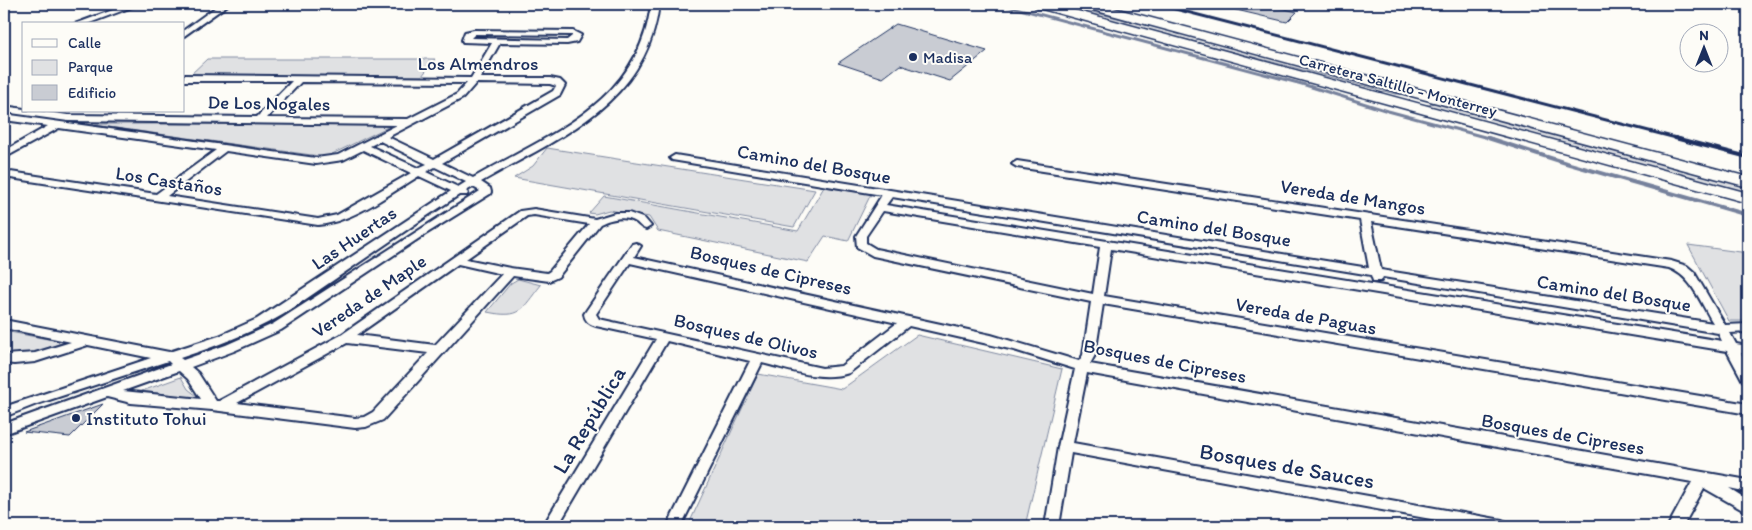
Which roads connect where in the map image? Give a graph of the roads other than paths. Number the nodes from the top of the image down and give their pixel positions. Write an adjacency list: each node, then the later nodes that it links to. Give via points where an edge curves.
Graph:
1 (136, 4): 7 (street)
2 (225, 4): 8 (street)
3 (655, 4): 35 (street, Las Huertas, via 650,29 635,65 607,100 591,113)
4 (1039, 4): 11 (main road, Carretera Saltillo - Monterrey)
5 (1064, 4): 9 (main road)
6 (1086, 4): 9 (main road, Carretera Saltillo - Monterrey)
7 (85, 22)
8 (185, 33)
9 (1218, 40): 15 (main road, Carretera Saltillo - Monterrey)
10 (497, 41): 10 (street, via 567,42 577,35 474,32 466,38); 14 (street)
11 (1247, 61): 15 (main road, via 1394,98 1418,101); 32 (main road, Carretera Saltillo - Monterrey)
12 (185, 78): 13 (street, Los Almendros)
13 (299, 79): 14 (street, Los Almendros); 22 (street)
14 (474, 80): 23 (street, via 460,96); 30 (street, Los Almendros, via 550,80 561,86 557,93)
15 (1430, 97): 36 (main road, Carretera Saltillo - Monterrey)
16 (4, 109): 17 (street, De Los Nogales)
17 (22, 112)
18 (25, 112): 21 (street, De Los Nogales)
19 (77, 112): 21 (street)
20 (4, 117): 24 (street)
21 (68, 118): 22 (street, De Los Nogales); 24 (street)
22 (260, 120): 23 (street, De Los Nogales)
23 (410, 122): 25 (street)
24 (57, 124): 27 (street); 28 (street)
25 (380, 137): 26 (street); 30 (street)
26 (362, 146): 27 (street, via 328,161); 33 (street)
27 (226, 147): 39 (street)
28 (4, 155)
29 (675, 158): 38 (street, Camino del Bosque)
30 (435, 164): 33 (street, Los Almendros); 35 (street)
31 (1017, 164): 44 (street, Vereda de Mangos)
32 (1629, 167): 40 (main road, Carretera Saltillo - Monterrey); 43 (main road)
33 (418, 173): 37 (street); 45 (street, Los Almendros)
34 (4, 174): 39 (street, Los Castaños)
35 (473, 182): 37 (street, Las Huertas); 41 (street, Las Huertas, via 486,190)
36 (1748, 182)
37 (458, 191): 41 (street); 66 (street, Las Huertas, via 261,322)
38 (888, 194): 42 (street); 53 (street, Camino del Bosque)
39 (159, 197): 45 (street, Los Castaños, via 318,222)
40 (1748, 198)
41 (476, 199): 69 (street, Las Huertas, via 278,327)
42 (879, 207): 48 (street, Camino del Bosque); 55 (street, Vereda de Paguas, via 861,236 862,245 873,252)
43 (1748, 208)
44 (1365, 217): 53 (street); 58 (street, Vereda de Mangos, via 1671,265 1690,275)
45 (330, 221)
46 (596, 222): 47 (street, via 614,215 638,219); 51 (street, Vereda de Maple, via 524,213); 52 (street, via 554,274 543,278)
47 (646, 226)
48 (1106, 244): 54 (street, Camino del Bosque); 55 (street)
49 (636, 246): 50 (street)
50 (627, 259): 56 (street, Bosques de Cipreses); 60 (street, Bosques de Olivos, via 590,314 591,319)
51 (456, 260): 52 (street); 61 (street, Vereda de Maple)
52 (510, 272): 64 (street)
53 (1375, 272): 54 (street); 58 (street, Camino del Bosque)
54 (1378, 288): 63 (street, Camino del Bosque)
55 (1098, 299): 70 (street, via 1089,355); 74 (street, Vereda de Paguas)
56 (907, 321): 67 (street, Bosques de Olivos, via 845,370 833,373); 70 (street, Bosques de Cipreses, via 1000,342)
57 (4, 324): 62 (street)
58 (1722, 328): 59 (street, Camino del Bosque); 63 (street)
59 (1748, 328)
60 (664, 336): 67 (street, Bosques de Olivos); 81 (street, La República)
61 (345, 338): 64 (street); 73 (street, Vereda de Maple)
62 (88, 340): 66 (street); 68 (street, via 33,358)
63 (1731, 347): 65 (street, Camino del Bosque); 71 (street)
64 (437, 350): 73 (street, via 378,416 366,422)
65 (1748, 350)
66 (171, 357): 69 (street); 75 (street, Las Huertas)
67 (758, 358): 82 (street)
68 (4, 359)
69 (183, 365): 72 (street, Las Huertas); 73 (street)
70 (1082, 367): 77 (street); 78 (street, Bosques de Cipreses)
71 (1748, 378)
72 (106, 392): 73 (street, via 131,398); 76 (street, Las Huertas)
73 (216, 406)
74 (1748, 409)
75 (4, 412)
76 (4, 429)
77 (1065, 447): 83 (street); 84 (street, Bosques de Sauces)
78 (1701, 478): 79 (street, Bosques de Cipreses); 80 (street, Bosques de Cipreses); 85 (street)
79 (1748, 486)
80 (1748, 507)
81 (550, 526)
82 (674, 526)
83 (1052, 526)
84 (1502, 526)
85 (1675, 526)

